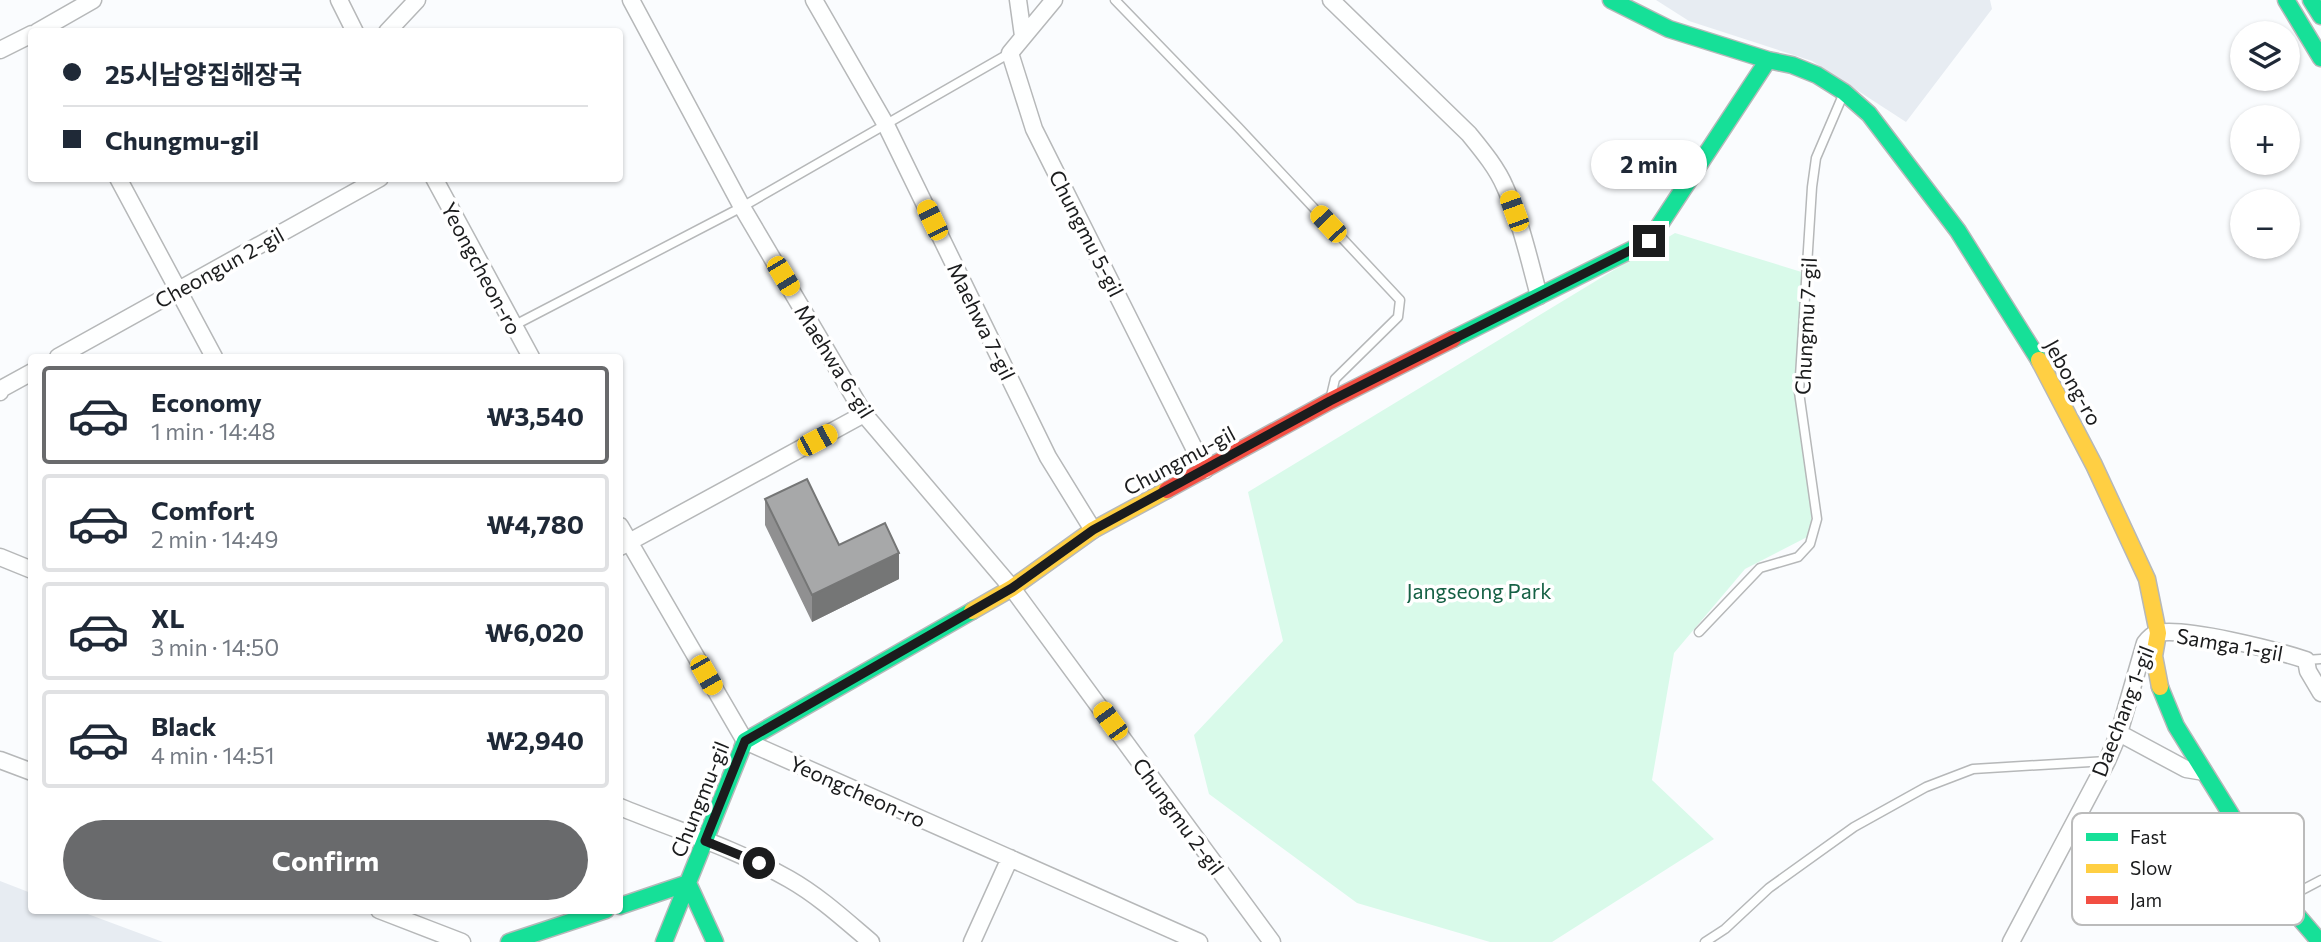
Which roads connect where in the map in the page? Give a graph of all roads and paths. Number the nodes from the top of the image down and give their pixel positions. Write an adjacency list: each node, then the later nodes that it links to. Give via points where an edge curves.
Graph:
1 (93, 0): 14 (street)
2 (339, 0): 15 (street)
3 (417, 0): 16 (street)
4 (631, 0): 28 (street, Maehwa 6-gil)
5 (814, 0): 24 (street, Maehwa 7-gil)
6 (1018, 0): 18 (street)
7 (1054, 0): 18 (street)
8 (1115, 0): 37 (lane, via 1400,300 1398,317 1335,379)
9 (1331, 0): 30 (street, via 1487,156 1505,186)
10 (1611, 0): 22 (main road, Jebong-ro, via 1669,29)
11 (2286, 0): 21 (main road)
12 (2311, 0): 13 (main road)
13 (2321, 16)
14 (44, 28)
15 (353, 28)
16 (391, 28)
17 (28, 36): 19 (street)
18 (1023, 36): 20 (street)
19 (0, 50)
20 (1010, 53): 24 (lane); 39 (street, Chungmu 5-gil, via 1034,129)
21 (2321, 58)
22 (1768, 60): 23 (main road, Jebong-ro, via 1817,75); 30 (main road, Chungmu-gil, via 1649,241)
23 (1844, 92): 45 (lane, Chungmu 7-gil, via 1816,158 1799,392 1817,519 1810,544 1798,557 1760,568); 46 (main road, Jebong-ro, via 1869,114 1958,231 2037,357 2147,579)
24 (886, 125): 28 (lane); 40 (street, Maehwa 7-gil, via 1048,457)
25 (120, 182): 29 (street)
26 (373, 182): 29 (street, Cheongun 2-gil)
27 (436, 182): 31 (street, Yeongcheon-ro)
28 (742, 207): 31 (lane); 38 (street, Maehwa 6-gil)
29 (180, 289): 32 (street, Cheongun 2-gil); 33 (street)
30 (1539, 296): 37 (main road, Chungmu-gil)
31 (513, 326): 34 (street, Yeongcheon-ro)
32 (63, 354)
33 (212, 354)
34 (529, 354)
35 (28, 374): 36 (street)
36 (0, 392)
37 (1330, 401): 39 (main road, Chungmu-gil)
38 (864, 414): 41 (street); 44 (street, Maehwa 6-gil)
39 (1205, 470): 40 (main road, Chungmu-gil)
40 (1093, 530): 44 (main road, Chungmu-gil)
41 (624, 544): 50 (street)
42 (0, 557): 43 (street)
43 (28, 568)
44 (1012, 588): 50 (main road, Chungmu-gil); 75 (street, Chungmu 2-gil)
45 (1699, 632)
46 (2158, 633): 47 (street, Samga 1-gil, via 2200,635); 49 (street, Daechang 1-gil, via 2145,643); 54 (main road, Jebong-ro, via 2154,656 2160,688)
47 (2314, 660): 48 (street, Samga 1-gil, via 2308,671)
48 (2321, 693)
49 (2119, 733): 52 (street, Daechang 1-gil); 54 (street, via 2186,769)
50 (745, 741): 59 (main road, Chungmu-gil); 60 (street, Yeongcheon-ro)
51 (0, 760): 53 (street)
52 (2107, 761): 56 (street, Daechang 1-gil); 76 (lane, via 1973,769 1926,787 1854,827 1769,888)
53 (28, 770)
54 (2204, 772): 57 (main road, Jebong-ro)
55 (623, 808): 59 (street)
56 (2079, 813)
57 (2230, 813)
58 (2072, 827): 77 (street, Daechang 1-gil)
59 (705, 841): 62 (main road, Chungmu-gil); 72 (street, via 790,879)
60 (1010, 858): 73 (street); 74 (street, Yeongcheon-ro)
61 (2321, 880): 63 (lane)
62 (688, 883): 64 (main road); 70 (main road, Chungmu-gil); 71 (main road)
63 (2304, 889)
64 (623, 905)
65 (389, 914): 68 (street)
66 (594, 914): 69 (main road)
67 (2304, 923): 78 (main road, Jebong-ro)
68 (462, 942)
69 (509, 942)
70 (664, 942)
71 (715, 942)
72 (871, 942)
73 (972, 942)
74 (1199, 942)
75 (1272, 942)
76 (1706, 942)
77 (2011, 942)
78 (2320, 942)

